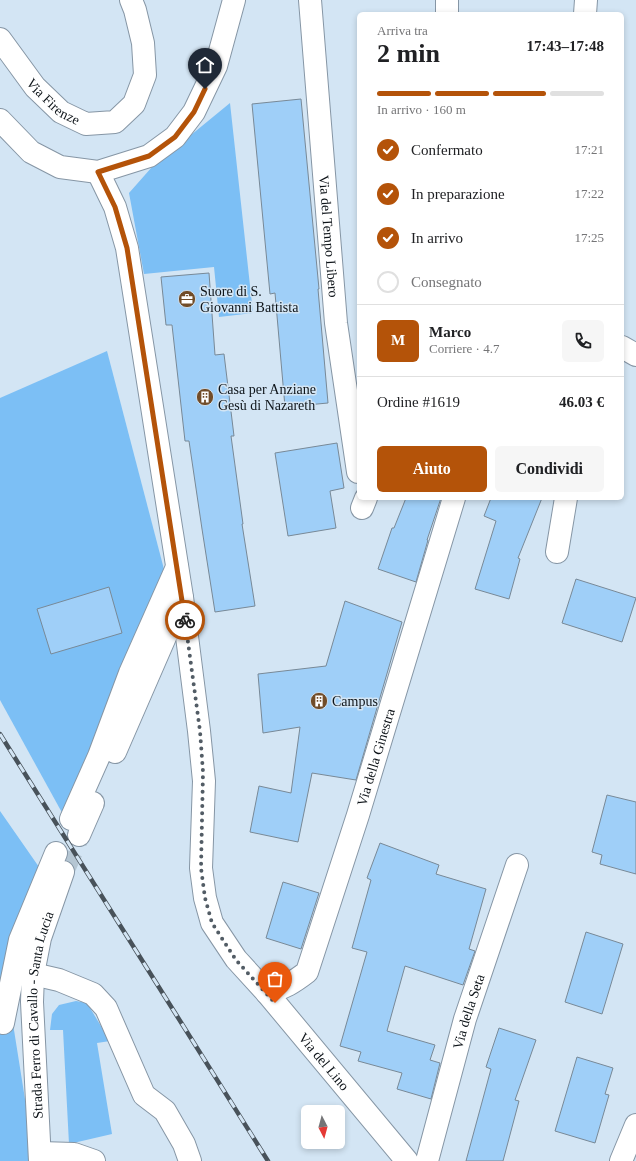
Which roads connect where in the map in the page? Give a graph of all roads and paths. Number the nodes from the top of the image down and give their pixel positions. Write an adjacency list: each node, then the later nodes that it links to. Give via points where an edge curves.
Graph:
1 (131, 0): 8 (street, Via Firenze, via 143,42 145,75 134,104 115,122 86,124 61,112 35,87)
2 (234, 0): 10 (street, via 216,66 194,112 175,137 149,156)
3 (310, 0): 13 (street, Via del Tempo Libero, via 336,323)
4 (447, 0): 6 (street)
5 (586, 0): 7 (street)
6 (447, 12)
7 (585, 12)
8 (0, 39)
9 (0, 120): 10 (street, via 31,152 60,167)
10 (98, 172): 17 (street, Via del Lino, via 115,207 127,248)
11 (624, 348): 12 (street)
12 (636, 355)
13 (357, 465)
14 (453, 500): 21 (street, Via della Ginestra, via 358,815 307,972 280,990)
15 (566, 500): 16 (street)
16 (557, 552)
17 (177, 567): 18 (street, Via del Lino); 18 (street, via 130,673 75,827)
18 (182, 597): 21 (street, Via del Lino, via 204,781 201,868 205,898 212,923 236,960)
19 (517, 865): 28 (street, Via della Seta, via 465,1019)
20 (33, 974): 22 (street, Strada Ferro di Cavallo - Santa Lucia, via 60,862 20,940); 24 (street, Strada Ferro di Cavallo - Santa Lucia, via 32,1002); 26 (street, via 59,980 93,994 106,1008 144,1095 165,1111 184,1144)
21 (267, 993): 27 (street, Via del Lino)
22 (4, 1023)
23 (636, 1125): 29 (street)
24 (40, 1157): 25 (street, via 74,1154)
25 (94, 1161)
26 (190, 1161)
27 (407, 1161)
28 (427, 1161)
29 (621, 1161)

